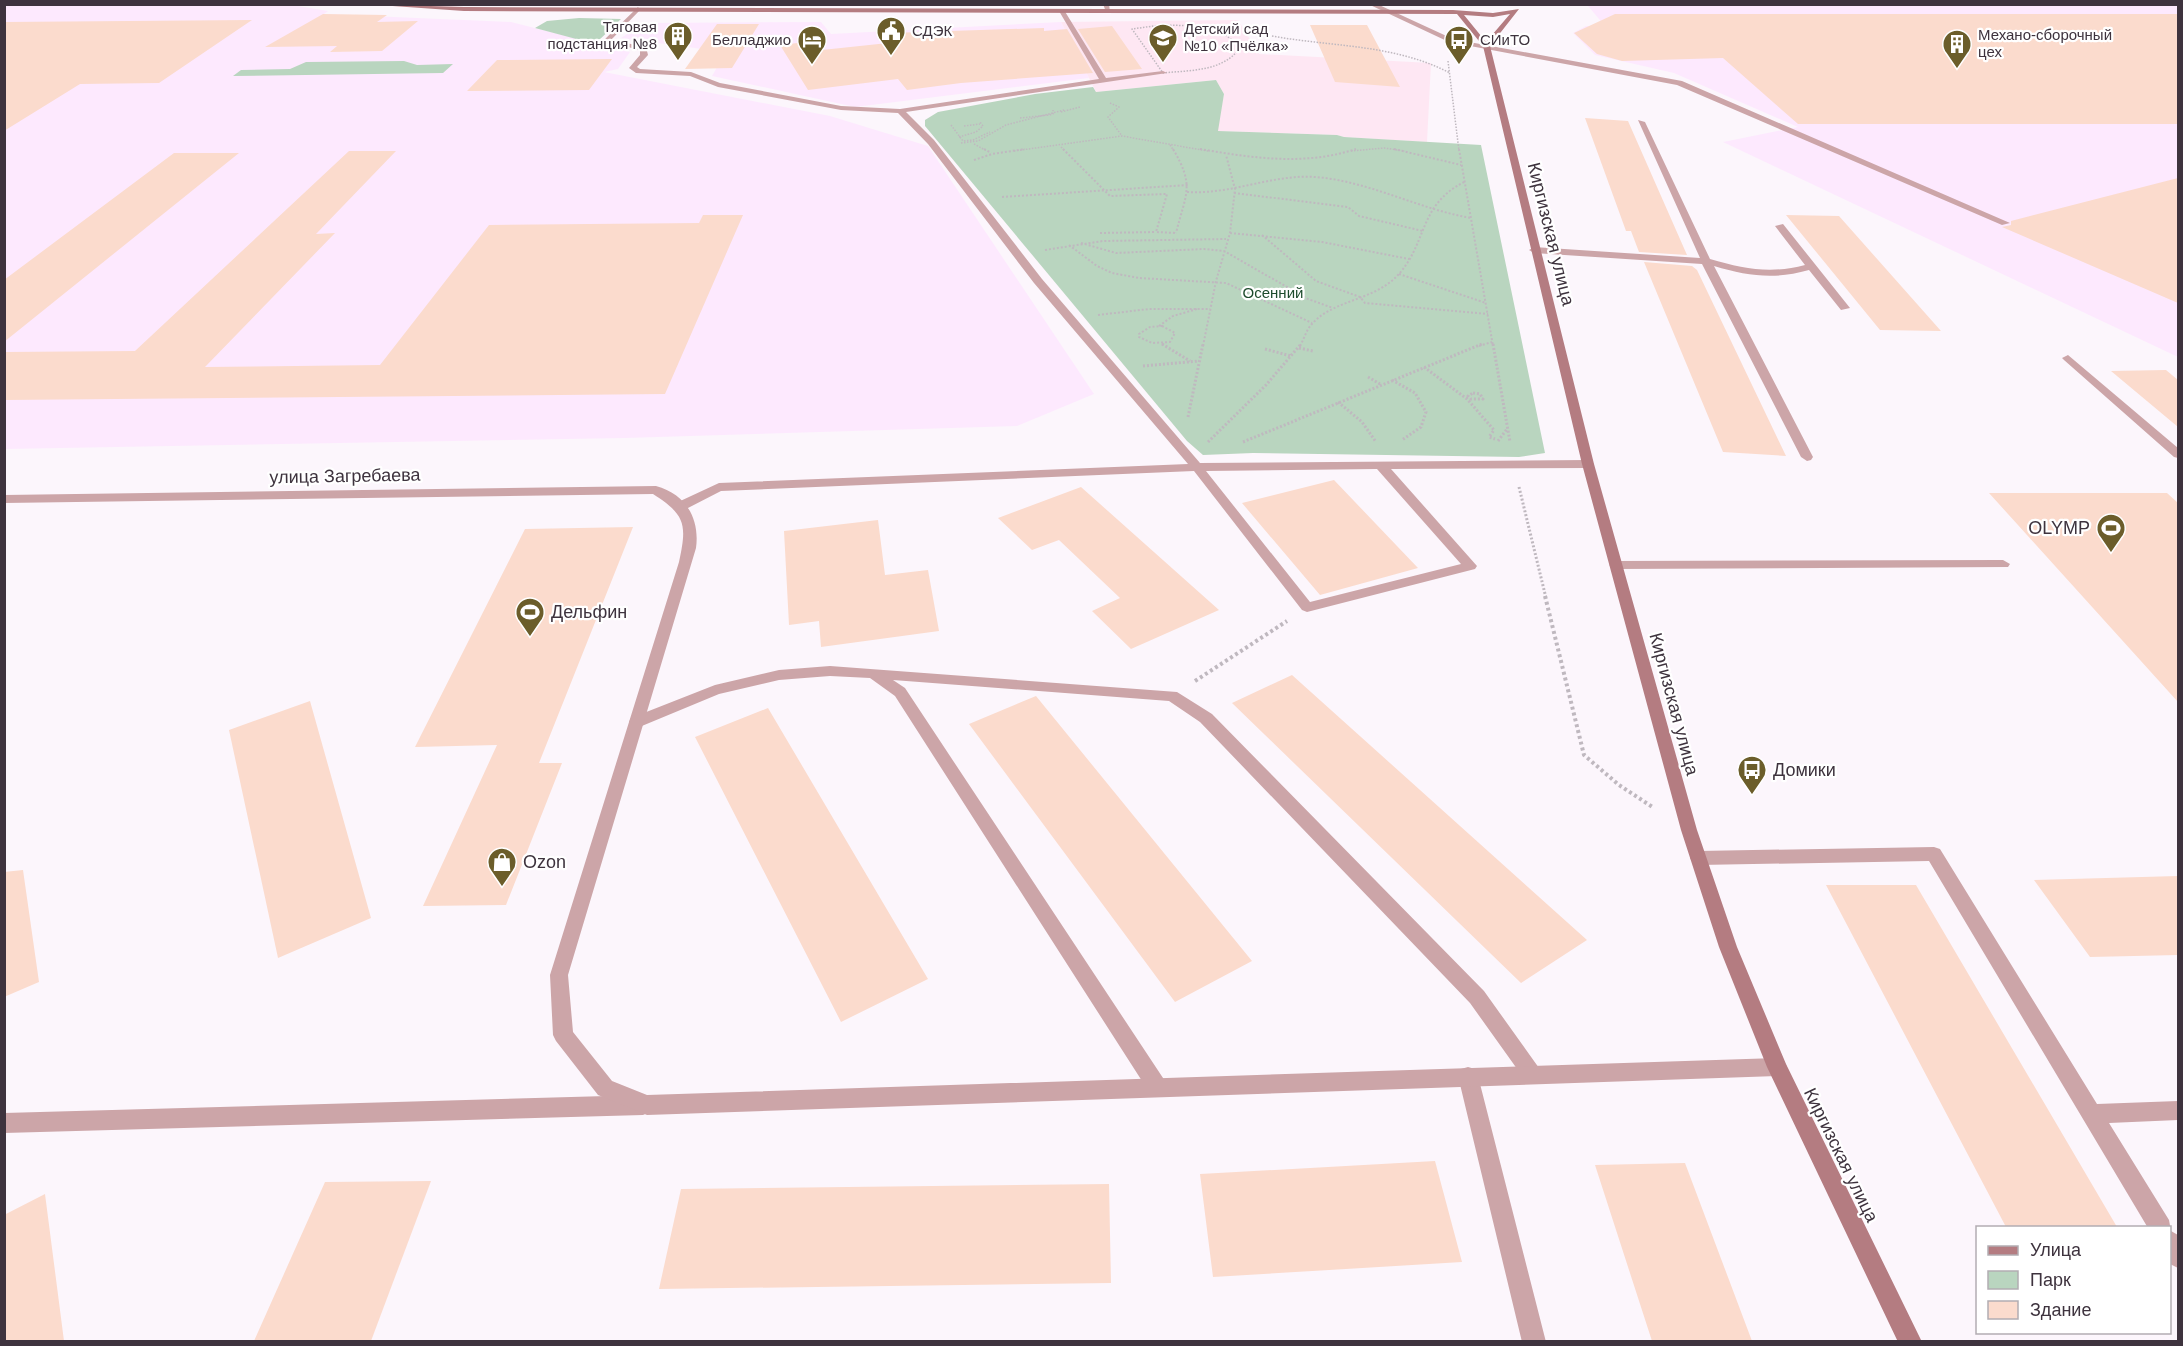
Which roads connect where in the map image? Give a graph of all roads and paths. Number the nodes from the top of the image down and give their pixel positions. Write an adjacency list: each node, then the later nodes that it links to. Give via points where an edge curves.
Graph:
1 (367, 4): 6 (main road)
2 (1371, 4): 42 (street, via 1451,41 1679,83)
3 (1405, 4): 11 (main road)
4 (1445, 4): 12 (main road)
5 (1522, 4): 10 (main road)
6 (567, 7): 8 (main road)
7 (1107, 8): 9 (main road); 11 (main road)
8 (638, 9): 9 (main road); 18 (street, via 606,41 643,49 644,55 633,68 639,71 691,74 718,85 841,108)
9 (1062, 11): 17 (street)
10 (1516, 11): 13 (main road); 14 (main road)
11 (1356, 12): 12 (main road)
12 (1452, 12): 13 (main road)
13 (1460, 14): 14 (main road)
14 (1486, 46): 54 (main road, Киргизская улица)
15 (1448, 59): 32 (path)
16 (1163, 73): 16 (path, via 1219,64 1236,57 1240,48 1234,38 1222,31 1161,25 1131,29); 17 (street)
17 (1103, 80): 18 (street)
18 (900, 111): 102 (street, via 931,141 1038,281)
19 (1061, 112): 26 (path, via 1000,127)
20 (963, 121): 24 (path, via 977,121 983,126)
21 (1641, 122): 58 (street)
22 (957, 132): 23 (path)
23 (953, 136)
24 (959, 137)
25 (957, 142): 26 (path)
26 (973, 144): 29 (path)
27 (1169, 144): 28 (path, via 1122,136); 30 (path); 34 (path, via 1186,171)
28 (1061, 146): 29 (path); 36 (path)
29 (992, 154): 31 (path)
30 (1226, 154): 32 (path, via 1309,160 1357,149 1384,148); 35 (path)
31 (965, 163)
32 (1461, 165): 33 (path)
33 (1464, 182): 40 (path, via 1449,188); 41 (path)
34 (1188, 185): 36 (path); 37 (path)
35 (1234, 188): 37 (path, via 1213,193); 38 (path); 40 (path, via 1278,178 1312,177)
36 (1103, 189): 39 (path); 45 (path, via 1110,196 1167,194)
37 (1186, 192): 47 (path)
38 (1233, 193): 44 (path, via 1348,207 1370,219); 48 (path)
39 (995, 198)
40 (1430, 207): 41 (path); 44 (path)
41 (1471, 218): 63 (path)
42 (2005, 223)
43 (1780, 226): 59 (street)
44 (1423, 231): 57 (path)
45 (1156, 232): 46 (path); 47 (path)
46 (1100, 233)
47 (1176, 233): 50 (path)
48 (1230, 233): 49 (path); 51 (path)
49 (1262, 236): 57 (path, via 1322,242); 62 (path, via 1316,281)
50 (1175, 238): 51 (path); 52 (path)
51 (1226, 239): 55 (path)
52 (1082, 243): 53 (path); 55 (path, via 1116,253)
53 (1069, 245): 56 (path); 61 (path, via 1097,266 1122,276)
54 (1534, 250): 58 (street); 99 (main road, Киргизская улица)
55 (1224, 251): 61 (path); 65 (path, via 1301,295)
56 (1039, 252)
57 (1408, 259): 60 (path)
58 (1706, 261): 59 (street, via 1748,273 1790,272); 98 (street)
59 (1811, 266): 66 (street)
60 (1399, 274): 62 (path); 63 (path)
61 (1216, 281): 68 (path); 71 (path)
62 (1360, 297): 65 (path); 70 (path, via 1374,306)
63 (1486, 303): 70 (path)
64 (1133, 304): 69 (path)
65 (1333, 308): 71 (path)
66 (1845, 308)
67 (1197, 309): 68 (path); 69 (path); 73 (path)
68 (1210, 309): 82 (path)
69 (1138, 310): 72 (path, via 1095,316)
70 (1488, 314): 74 (path)
71 (1312, 323): 76 (path)
72 (1102, 324)
73 (1159, 326): 75 (path, via 1172,330 1176,336); 75 (path, via 1144,328 1139,334 1146,342)
74 (1492, 342): 84 (path); 90 (path)
75 (1161, 344): 81 (path)
76 (1299, 348): 78 (path); 79 (path)
77 (1265, 349): 79 (path)
78 (1313, 351)
79 (1291, 356): 93 (path)
80 (2068, 358): 97 (street)
81 (1191, 362): 82 (path); 83 (path)
82 (1199, 362): 89 (path)
83 (1136, 367)
84 (1424, 367): 86 (path); 90 (path, via 1468,399 1494,430 1489,437 1498,442)
85 (1368, 377): 87 (path)
86 (1392, 380): 87 (path); 92 (path, via 1415,393 1426,412 1416,431)
87 (1380, 384): 88 (path)
88 (1338, 401): 94 (path); 96 (path, via 1362,422)
89 (1187, 423)
90 (1507, 429): 100 (path)
91 (1201, 438): 93 (path)
92 (1397, 441)
93 (1209, 442): 95 (path)
94 (1240, 443)
95 (1217, 445)
96 (1378, 447)
97 (2178, 454)
98 (1807, 457)
99 (1588, 464): 100 (street); 106 (main road, Киргизская улица)
100 (1514, 465): 101 (street); 111 (path, via 1584,755 1619,785)
101 (1381, 466): 102 (street); 107 (street, via 1470,566)
102 (1197, 467): 104 (street, via 719,487); 107 (street)
103 (4, 499): 104 (street, улица Загребаева, via 656,490)
104 (681, 506): 110 (street, via 693,532)
105 (2003, 564): 106 (street)
106 (1616, 565): 111 (main road, Киргизская улица)
107 (1307, 607): 109 (path)
108 (873, 674): 109 (street); 110 (street, via 830,671 778,675 715,690); 116 (street, via 900,692)
109 (1172, 696): 114 (street, via 1206,718 1477,997)
110 (637, 722): 117 (street, via 559,975 563,1035 605,1088)
111 (1689, 831): 112 (main road, Киргизская улица)
112 (1699, 858): 113 (main road, Киргизская улица, via 1728,947); 119 (street, via 1934,854)
113 (1777, 1067): 114 (street); 123 (main road, Киргизская улица)
114 (1532, 1074): 115 (street)
115 (1468, 1076): 116 (street); 122 (street)
116 (1158, 1088): 117 (street)
117 (647, 1105): 120 (street)
118 (2178, 1110): 119 (street)
119 (2094, 1114): 121 (street)
120 (4, 1123)
121 (2160, 1226)
122 (1534, 1341)
123 (1910, 1341)

